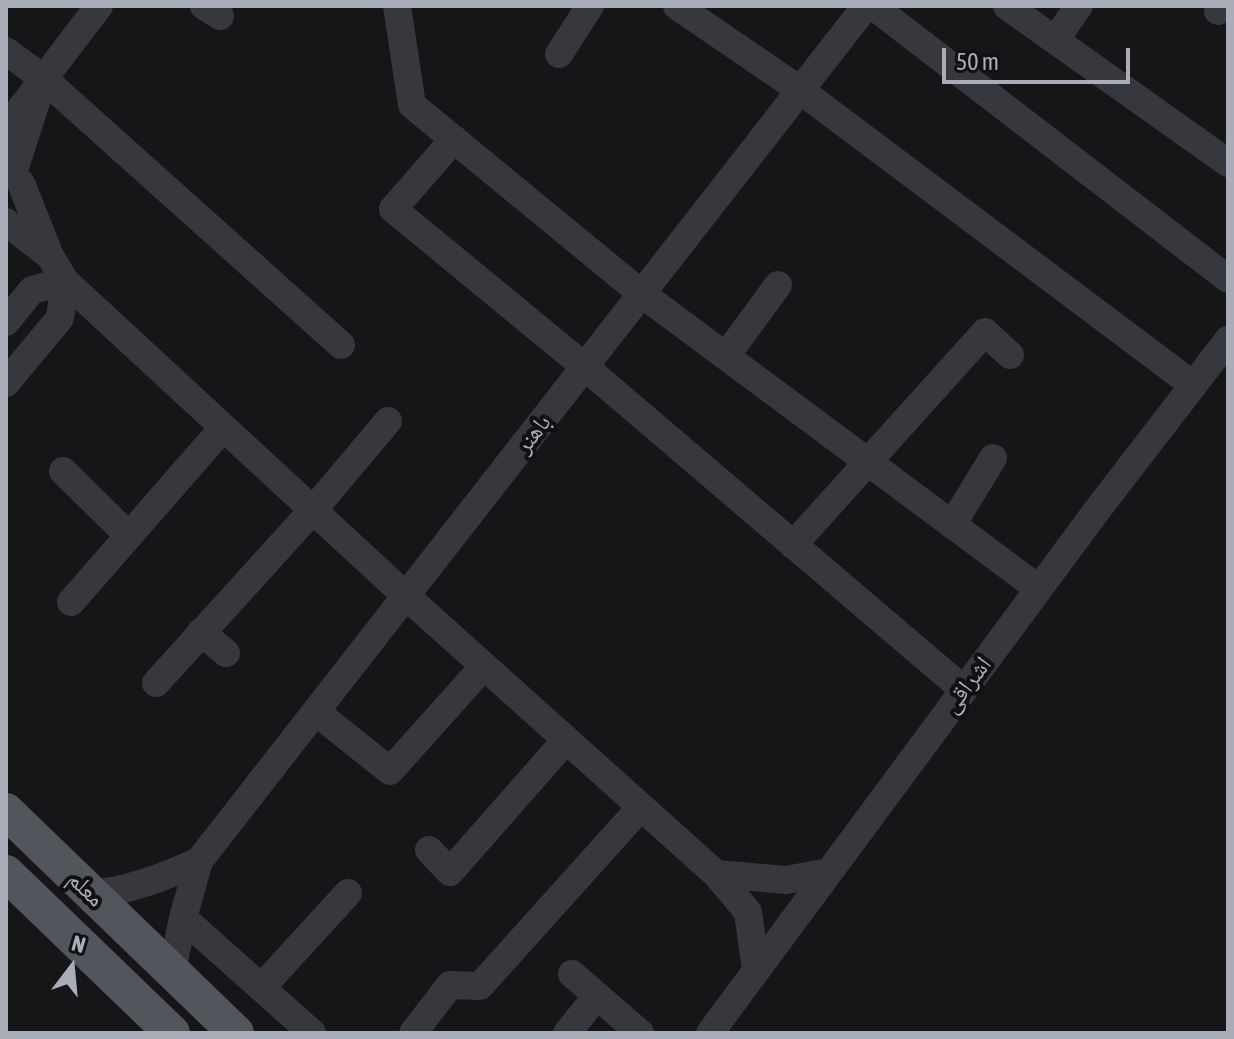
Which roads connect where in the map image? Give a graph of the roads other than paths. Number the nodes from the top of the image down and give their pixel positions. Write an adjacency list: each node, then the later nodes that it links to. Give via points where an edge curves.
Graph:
1 (99, 6): 12 (street)
2 (397, 6): 15 (street, via 412,105)
3 (590, 6): 11 (street)
4 (677, 6): 13 (street)
5 (866, 6): 13 (street, باهنر)
6 (873, 6): 20 (street)
7 (1007, 6): 9 (street)
8 (1079, 6): 9 (street)
9 (1055, 40): 16 (street)
10 (6, 51): 12 (street)
11 (559, 54)
12 (44, 79): 14 (street); 17 (street); 26 (street)
13 (800, 90): 23 (street, باهنر); 31 (street)
14 (6, 128)
15 (454, 139): 23 (street); 29 (street, via 393,209)
16 (1228, 163)
17 (12, 179): 19 (street)
18 (6, 222): 19 (street)
19 (50, 256): 21 (street)
20 (1228, 279)
21 (65, 281): 24 (street, via 32,290); 30 (street, via 60,318); 33 (street)
22 (778, 285): 28 (street)
23 (642, 294): 28 (street); 29 (street, باهنر)
24 (6, 322)
25 (1228, 340): 31 (street, اشراقی)
26 (341, 345)
27 (1010, 355): 35 (street, via 985,332)
28 (726, 356): 35 (street)
29 (585, 367): 40 (street); 42 (street, باهنر)
30 (6, 383)
31 (1193, 385): 41 (street, اشراقی)
32 (388, 421): 37 (street)
33 (223, 428): 37 (street); 39 (street)
34 (993, 458): 38 (street)
35 (868, 461): 38 (street); 40 (street)
36 (63, 471): 39 (street)
37 (313, 510): 42 (street); 44 (street)
38 (952, 525): 41 (street)
39 (129, 536): 43 (street)
40 (793, 545): 48 (street)
41 (1039, 589): 48 (street, اشراقی)
42 (406, 596): 46 (street); 49 (street, باهنر)
43 (71, 602)
44 (201, 632): 45 (street); 47 (street)
45 (226, 653)
46 (484, 666): 49 (street, via 390,771); 50 (street)
47 (156, 683)
48 (964, 690): 55 (street, اشراقی)
49 (316, 712): 54 (street, باهنر)
50 (566, 740): 51 (street); 53 (street, via 450,872)
51 (641, 807): 57 (street); 69 (street, via 480,986 450,985)
52 (6, 811): 59 (main road, معلم)
53 (429, 850)
54 (199, 861): 59 (street, via 164,877); 60 (street)
55 (829, 872): 57 (street, via 786,880); 61 (street, اشراقی)
56 (6, 873): 66 (main road, معلم)
57 (716, 874): 61 (street, via 748,912)
58 (348, 893): 64 (street)
59 (91, 894): 62 (main road, معلم)
60 (183, 918): 62 (street); 64 (street)
61 (756, 970): 72 (street, اشراقی)
62 (172, 971): 67 (main road, معلم)
63 (572, 974): 65 (street)
64 (261, 988): 68 (street)
65 (597, 996): 70 (street); 71 (street)
66 (172, 1033)
67 (236, 1033)
68 (312, 1033)
69 (413, 1033)
70 (567, 1033)
71 (640, 1033)
72 (710, 1033)

